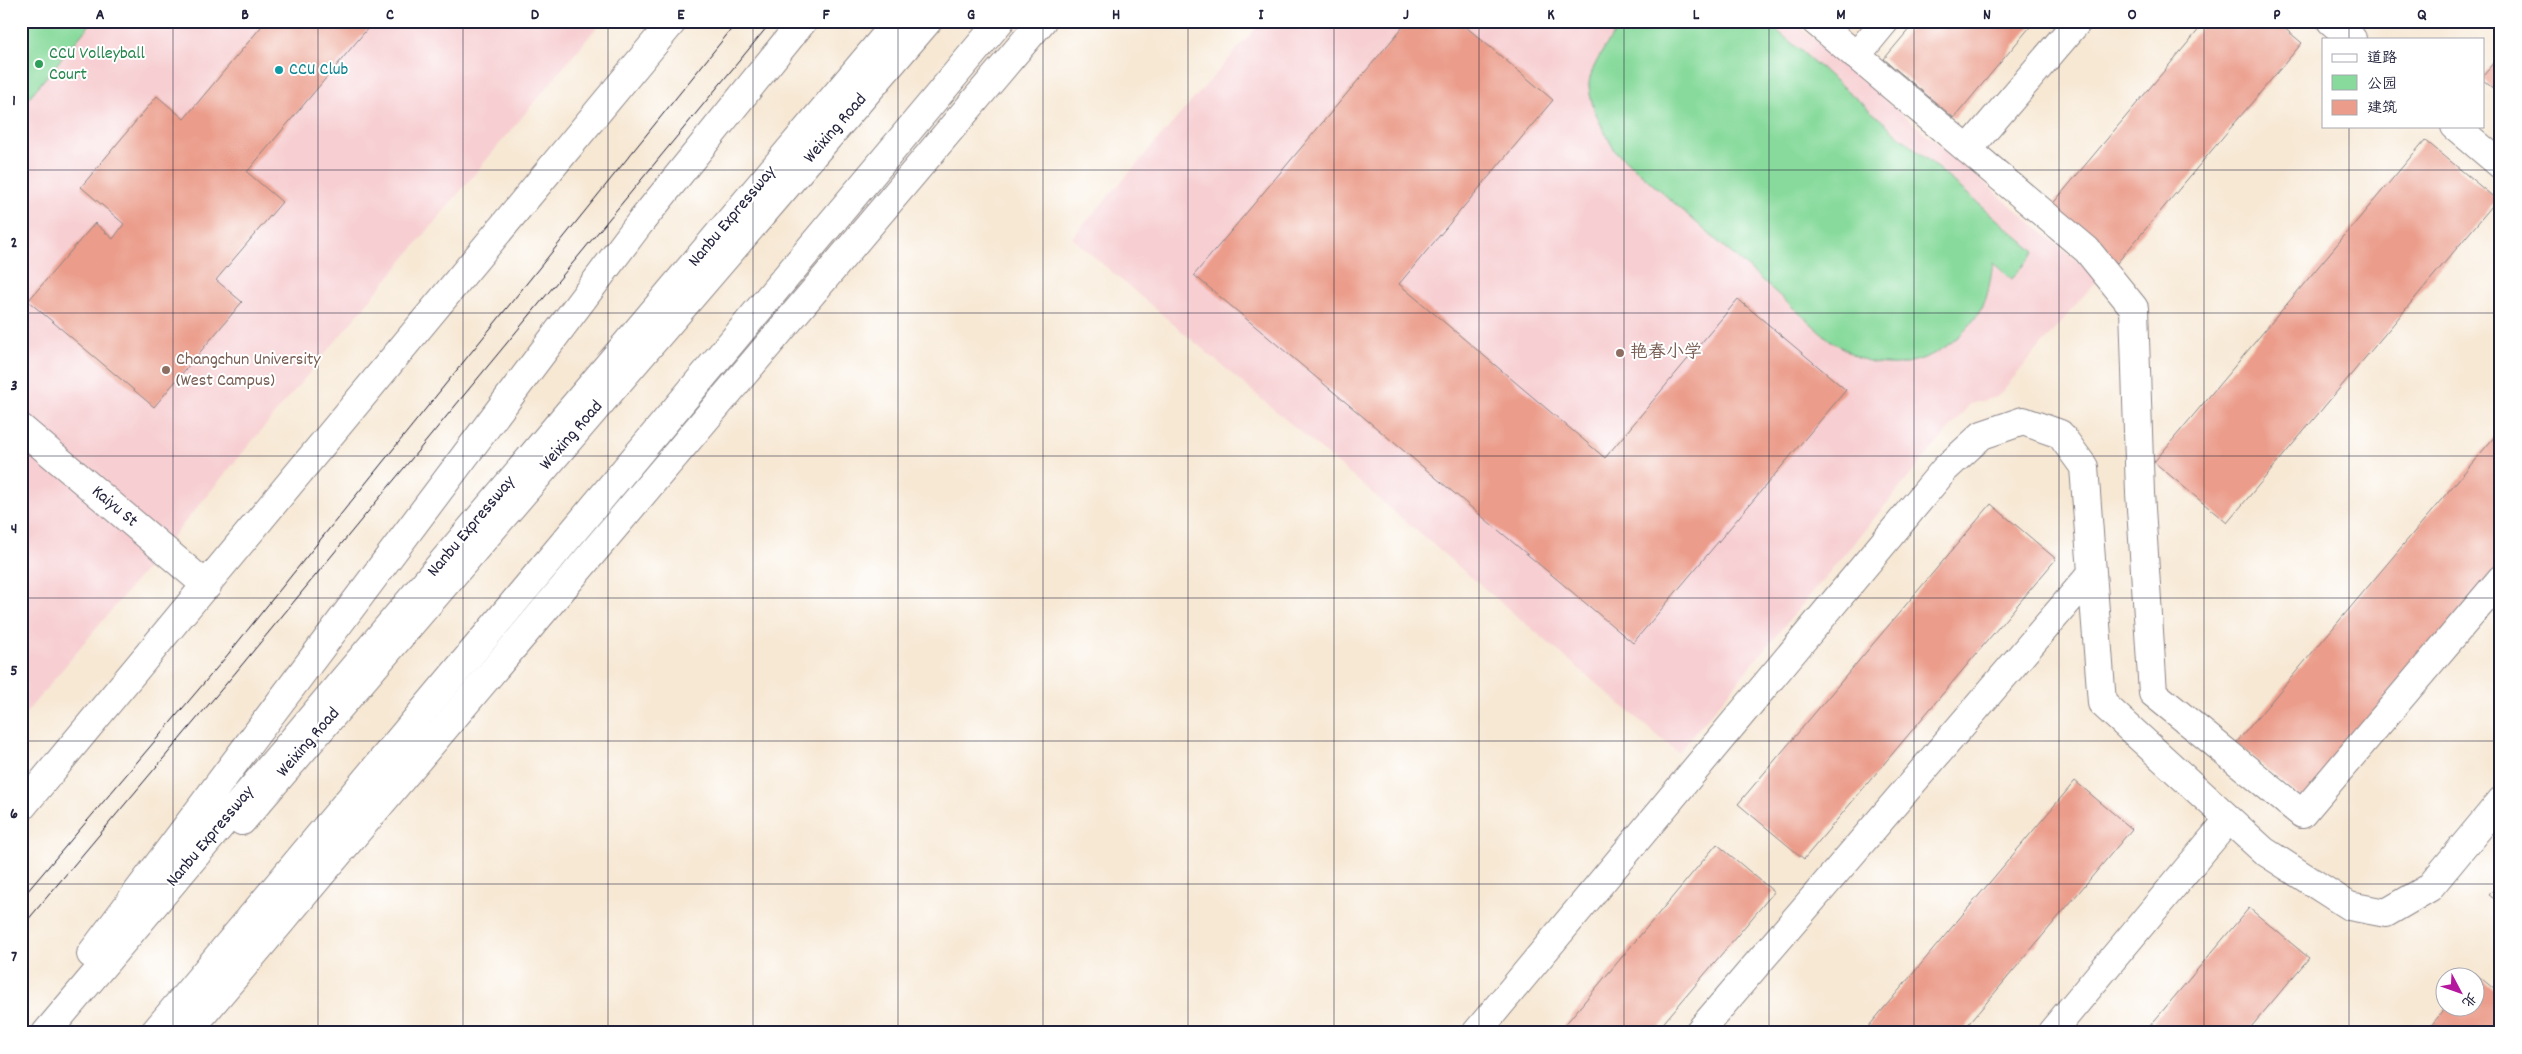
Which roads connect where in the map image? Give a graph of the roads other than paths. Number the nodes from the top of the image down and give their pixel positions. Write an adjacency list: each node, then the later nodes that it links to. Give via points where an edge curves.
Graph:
1 (673, 21): 19 (main road)
2 (803, 21): 23 (main road, via 639,224)
3 (898, 21): 24 (main road, Nanbu Expressway)
4 (928, 21): 25 (main road, Weixing Road)
5 (1000, 21): 26 (main road)
6 (1042, 21): 27 (main road)
7 (1815, 21): 12 (main road)
8 (1885, 21): 12 (main road)
9 (2078, 21): 14 (main road)
10 (2331, 21): 11 (main road)
11 (2351, 38)
12 (1856, 56): 14 (main road)
13 (2457, 128): 15 (main road)
14 (1968, 150): 18 (main road, via 2087,250 2134,308 2140,493 2153,693 2302,814)
15 (2501, 165)
16 (21, 428): 19 (main road, Kaiyu St)
17 (2092, 573): 22 (main road, via 2102,703); 28 (main road, via 2084,467 2060,434 2023,421 1982,435 1945,470); 29 (main road)
18 (2501, 578)
19 (207, 586): 21 (main road)
20 (2501, 801): 22 (main road, via 2429,888 2386,914 2349,906 2264,851)
21 (21, 808)
22 (2229, 819): 30 (main road)
23 (31, 1033)
24 (46, 1033)
25 (60, 1033)
26 (154, 1033)
27 (187, 1033)
28 (1476, 1033)
29 (1698, 1033)
30 (2051, 1033)

